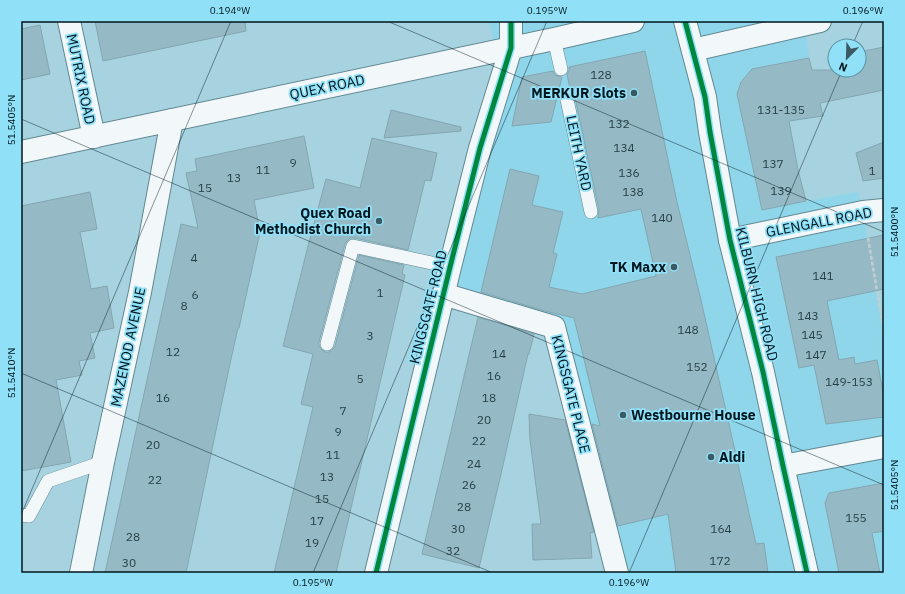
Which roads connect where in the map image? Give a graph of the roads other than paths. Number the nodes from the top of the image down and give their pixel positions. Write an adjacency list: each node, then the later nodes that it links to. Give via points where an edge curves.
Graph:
1 (69, 21): 12 (street, MUTRIX ROAD)
2 (511, 21): 7 (street, KINGSGATE ROAD)
3 (633, 21): 6 (street, QUEX ROAD)
4 (686, 21): 8 (street, KILBURN HIGH ROAD)
5 (820, 21): 8 (street)
6 (554, 39): 7 (street, QUEX ROAD); 9 (lane)
7 (511, 48): 11 (street, QUEX ROAD); 17 (street, KINGSGATE ROAD, via 480,148)
8 (693, 50): 16 (street, KILBURN HIGH ROAD, via 705,97)
9 (561, 69)
10 (566, 95): 15 (lane, LEITH YARD)
11 (172, 120): 12 (street, QUEX ROAD); 21 (street, MAZENOD AVENUE, via 140,292)
12 (94, 136): 13 (street, QUEX ROAD)
13 (21, 152)
14 (884, 210): 16 (street, GLENGALL ROAD, via 863,212)
15 (591, 212)
16 (730, 240): 22 (street, KILBURN HIGH ROAD)
17 (450, 267): 18 (street, KINGSGATE ROAD); 19 (lane, via 353,246)
18 (443, 294): 25 (street, KINGSGATE ROAD); 26 (street, KINGSGATE PLACE, via 554,327)
19 (327, 344)
20 (884, 447): 22 (street)
21 (103, 462): 23 (lane, via 48,481 29,516); 24 (street, MAZENOD AVENUE)
22 (783, 466): 27 (street, KILBURN HIGH ROAD)
23 (21, 515)
24 (81, 573)
25 (376, 573)
26 (617, 573)
27 (807, 573)

